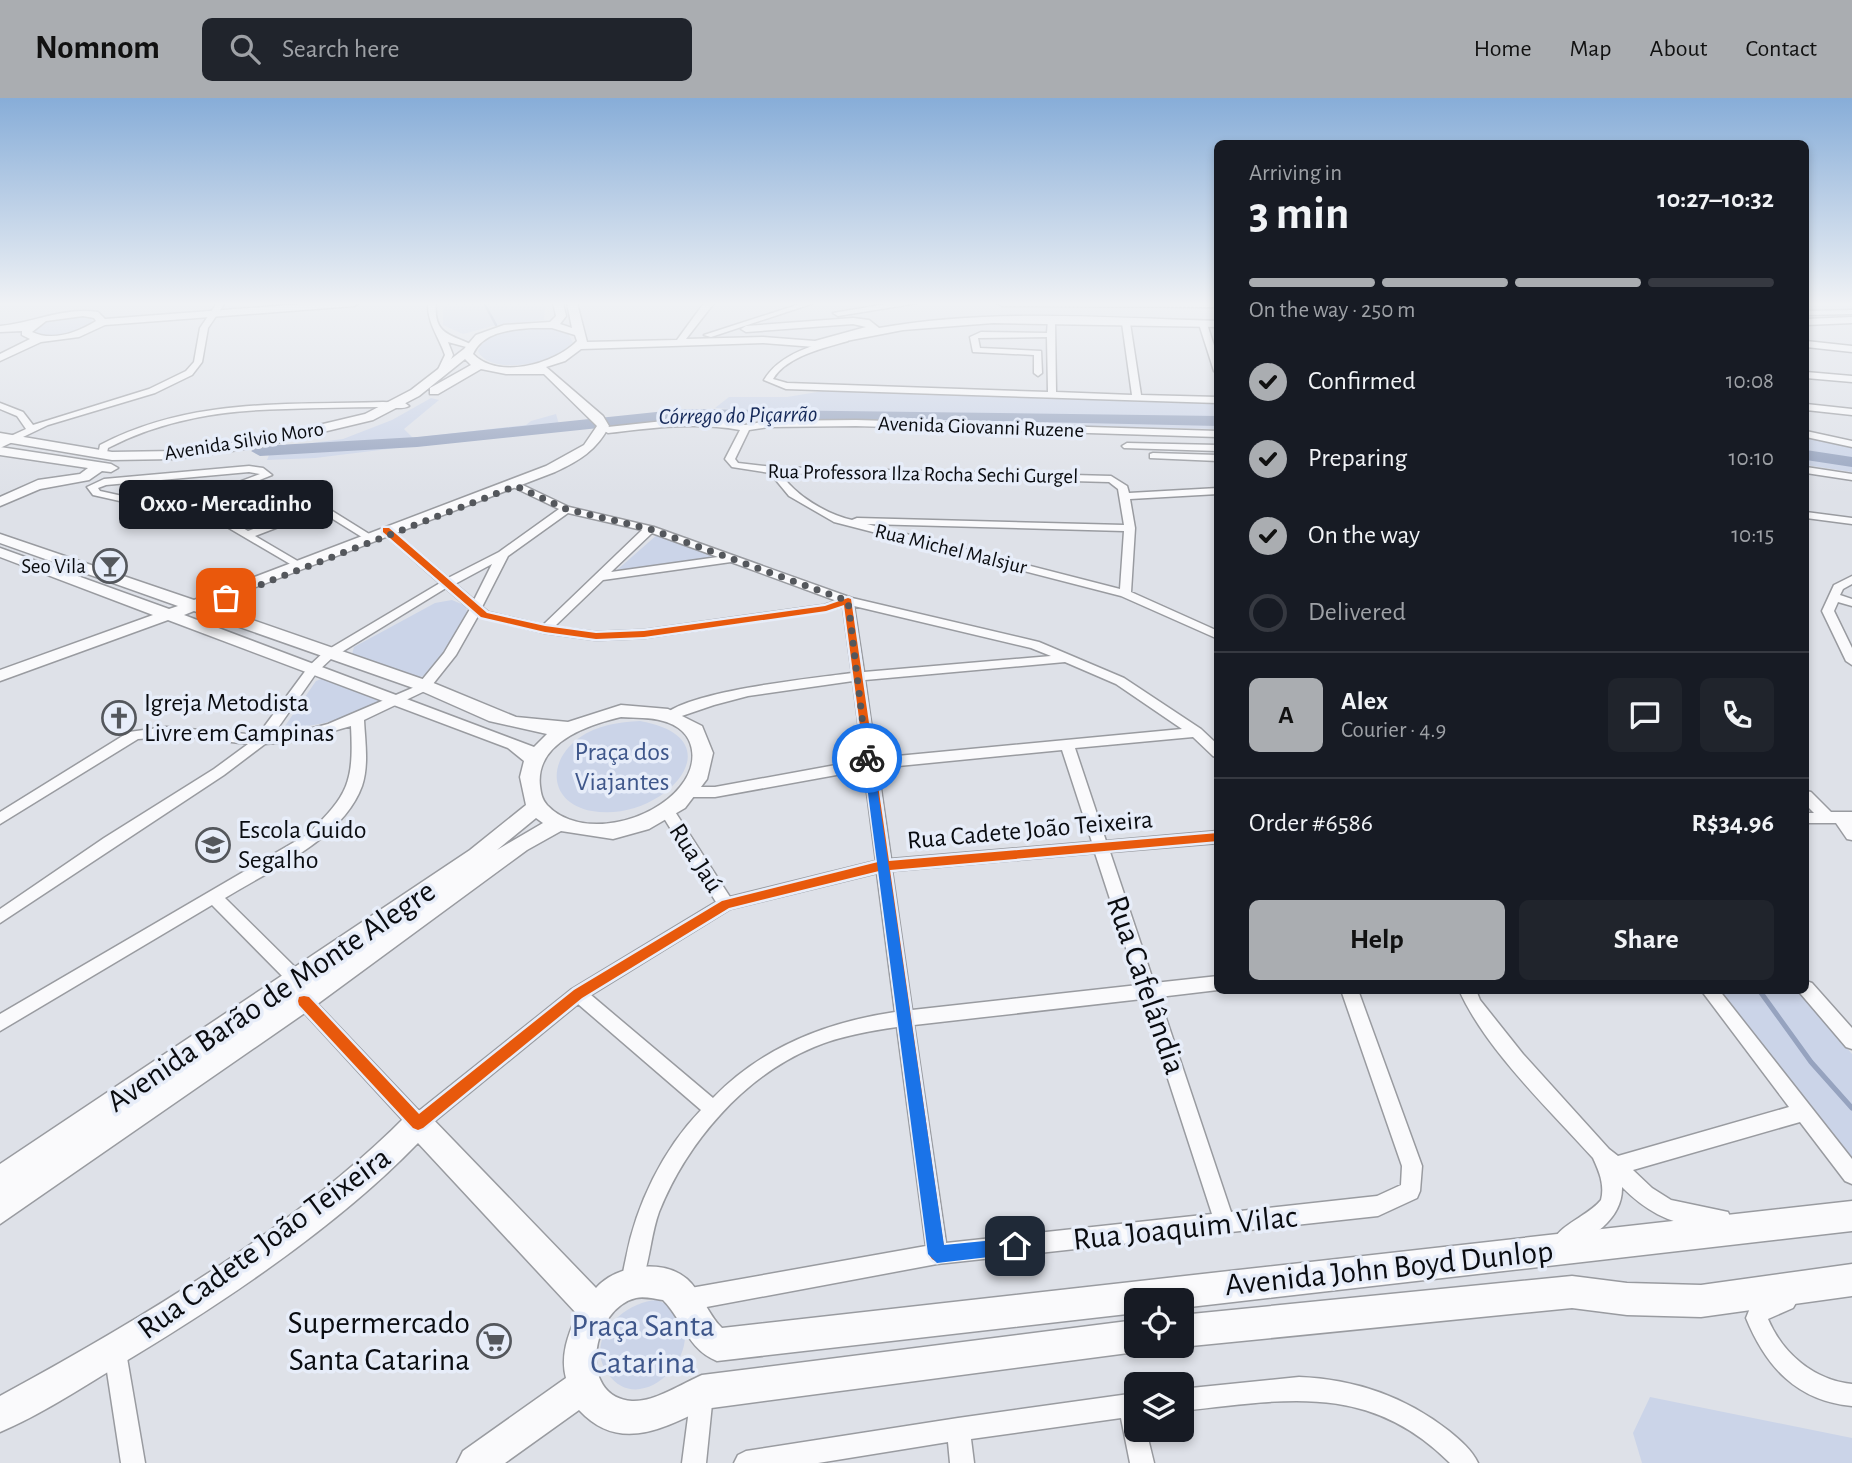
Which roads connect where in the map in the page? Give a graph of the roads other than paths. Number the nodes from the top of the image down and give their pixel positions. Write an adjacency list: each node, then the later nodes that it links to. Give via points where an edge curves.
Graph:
1 (194, 367): 29 (street, via 152,391)
2 (443, 367): 15 (street)
3 (449, 367): 15 (main road, Avenida Silvio Moro)
4 (477, 367): 20 (main road)
5 (498, 367): 12 (main road)
6 (533, 367): 12 (main road)
7 (556, 367): 26 (main road)
8 (778, 367): 17 (street, via 768,380 802,387)
9 (1038, 367): 13 (street)
10 (1051, 367): 17 (street)
11 (1132, 367): 18 (street)
12 (523, 369): 26 (main road, via 547,371)
13 (1038, 373)
14 (1809, 374): 16 (street)
15 (439, 376): 20 (main road, Avenida Silvio Moro)
16 (1852, 379)
17 (1052, 395): 18 (street)
18 (1137, 397): 19 (street)
19 (1214, 400)
20 (400, 405): 22 (street); 25 (main road, Avenida Silvio Moro); 30 (main road, via 353,426)
21 (0, 406): 29 (street, via 20,414)
22 (352, 406): 25 (main road, via 355,415); 40 (street, via 246,409 181,418 108,444 103,447)
23 (1809, 407): 24 (street)
24 (1852, 412)
25 (348, 423): 30 (main road, Avenida Silvio Moro)
26 (605, 424): 28 (street, Avenida Giovanni Ruzene, via 712,422); 46 (main road, via 596,446 582,456)
27 (1809, 427): 34 (street)
28 (745, 428): 31 (street, Avenida Giovanni Ruzene, via 830,423); 42 (street, via 730,459 735,465)
29 (31, 429): 33 (street)
30 (318, 430): 40 (main road, Avenida Silvio Moro, via 188,461)
31 (1214, 434)
32 (1809, 435): 34 (street)
33 (6, 438): 36 (street); 40 (main road)
34 (1838, 441): 35 (street)
35 (1852, 444)
36 (0, 445)
37 (1214, 448): 39 (street, via 1128,451)
38 (0, 451): 41 (main road)
39 (1214, 458)
40 (101, 462): 41 (main road); 47 (main road, via 84,477)
41 (71, 464): 47 (main road, via 65,473)
42 (774, 470): 44 (street, Rua Professora Ilza Rocha Sechi Gurgel); 49 (street, Rua Professora Ilza Rocha Sechi Gurgel, via 1104,478 1120,484); 54 (street, Rua Michel Malsjur, via 800,499)
43 (1809, 470): 45 (street)
44 (741, 471)
45 (1852, 477)
46 (514, 484): 51 (street); 58 (main road)
47 (31, 487): 50 (main road)
48 (1214, 491): 49 (street)
49 (1125, 496): 56 (street)
50 (0, 502)
51 (566, 509): 57 (street); 63 (street)
52 (173, 510): 52 (street, via 262,478 267,475 236,470 104,482 92,487 97,493); 59 (street, via 225,522)
53 (1809, 514): 55 (street)
54 (838, 520): 56 (street); 71 (street, Rua Michel Malsjur)
55 (1852, 521)
56 (1130, 528): 71 (street)
57 (650, 529): 64 (street); 68 (street)
58 (387, 532): 60 (main road); 70 (street); 75 (main road)
59 (247, 536): 60 (street, via 321,507); 65 (street)
60 (369, 537): 65 (main road)
61 (0, 538): 66 (main road)
62 (0, 552): 67 (main road)
63 (503, 554): 70 (street); 76 (street)
64 (735, 559): 68 (street); 73 (street)
65 (297, 565): 75 (main road)
66 (89, 567): 67 (main road); 75 (main road)
67 (70, 577): 77 (main road)
68 (600, 577): 78 (street)
69 (1852, 579): 72 (street)
70 (447, 583): 76 (street); 80 (street)
71 (1125, 594): 79 (street, Rua Michel Malsjur)
72 (1833, 596): 74 (street); 82 (street, via 1828,611)
73 (848, 601): 78 (street, via 644,634 596,636); 81 (street, via 1035,645); 85 (street)
74 (1852, 603)
75 (198, 607): 77 (main road); 80 (main road)
76 (474, 608): 78 (street, via 484,615); 87 (street)
77 (174, 615): 83 (main road); 84 (main road); 86 (main road)
78 (545, 629)
79 (1214, 633)
80 (328, 655): 83 (street); 87 (main road)
81 (1069, 658): 85 (street); 92 (street, via 1120,681)
82 (1852, 661)
83 (313, 669): 88 (main road); 93 (street)
84 (0, 676)
85 (857, 676): 89 (street, via 751,690 699,703); 97 (street)
86 (0, 684)
87 (425, 686): 88 (street); 91 (main road, via 477,709 545,730)
88 (397, 700): 90 (street); 96 (main road, via 515,744)
89 (670, 716): 91 (main road, via 621,711); 98 (main road, via 694,731 705,753 700,779)
90 (357, 719): 93 (street, via 308,735); 110 (street, via 360,774 341,811 313,838)
91 (569, 728): 96 (main road)
92 (1196, 732): 94 (street); 95 (street)
93 (262, 740): 104 (street, via 202,733 134,734); 112 (street)
94 (1068, 746): 97 (street); 108 (street, Rua Cafelândia)
95 (1214, 749)
96 (534, 761): 100 (main road, via 528,784)
97 (868, 764): 98 (street, via 715,793); 109 (street)
98 (691, 792): 101 (main road)
99 (1809, 798): 102 (street)
100 (537, 806): 105 (main road); 114 (main road, Avenida Barão de Monte Alegre)
101 (667, 811): 105 (main road, via 625,828 580,829); 111 (street, Rua Jaú)
102 (1840, 817): 103 (street); 106 (street)
103 (1809, 818)
104 (0, 819)
105 (559, 823): 114 (main road, Avenida Barão de Monte Alegre)
106 (1852, 835)
107 (1214, 837): 108 (street, Rua Cadete João Teixeira)
108 (1099, 846): 109 (street, Rua Cadete João Teixeira); 115 (street, Rua Cafelândia)
109 (881, 866): 111 (street, Rua Cadete João Teixeira); 121 (street)
110 (214, 897): 114 (street); 122 (street)
111 (726, 904): 117 (street, Rua Cadete João Teixeira)
112 (0, 917)
113 (1214, 983): 115 (street)
114 (300, 990): 126 (street); 129 (main road, Avenida Barão de Monte Alegre); 130 (main road, Avenida Barão de Monte Alegre)
115 (1148, 991): 121 (street); 132 (street, Rua Cafelândia)
116 (1809, 991): 123 (street)
117 (578, 994): 124 (street); 126 (street, Rua Cadete João Teixeira)
118 (1350, 994): 132 (street, Rua Joaquim Vilac, via 1412,1166 1410,1191 1378,1206)
119 (1469, 994): 127 (street, via 1517,1060)
120 (1712, 994): 125 (street)
121 (903, 1018): 124 (street, via 822,1037 786,1052); 135 (street)
122 (0, 1023)
123 (1852, 1041)
124 (712, 1108): 137 (street, via 681,1148 651,1202 640,1233)
125 (1803, 1112): 127 (street); 128 (street)
126 (418, 1123): 139 (main road); 142 (main road, Rua Cadete João Teixeira, via 389,1155 286,1235)
127 (1608, 1162): 133 (street, via 1660,1208 1701,1218); 134 (street, via 1615,1193 1606,1216)
128 (1852, 1174)
129 (0, 1180)
130 (0, 1210)
131 (1846, 1217): 133 (main road, Avenida John Boyd Dunlop)
132 (1225, 1224): 135 (street, Rua Joaquim Vilac)
133 (1782, 1225): 134 (main road, Avenida John Boyd Dunlop)
134 (1548, 1250): 138 (main road, Avenida John Boyd Dunlop, via 717,1345 694,1321)
135 (937, 1254): 138 (street, Rua Joaquim Vilac)
136 (1846, 1281): 140 (main road, Avenida John Boyd Dunlop, via 1701,1301 1572,1292); 145 (street, via 1760,1311 1757,1318 1775,1351 1809,1383)
137 (632, 1282): 138 (main road, via 667,1284); 139 (main road, via 615,1290)
138 (684, 1300)
139 (595, 1310): 143 (main road, via 579,1356)
140 (1194, 1330)
141 (1124, 1338): 144 (main road)
142 (115, 1352): 148 (main road, Rua Cadete João Teixeira); 152 (street)
143 (582, 1387): 144 (main road, via 597,1407 614,1416 634,1418); 153 (main road)
144 (702, 1392): 154 (street)
145 (1852, 1395)
146 (1194, 1399): 158 (street, via 1300,1388 1349,1393 1395,1410 1436,1435)
147 (1124, 1406): 149 (street)
148 (0, 1415)
149 (958, 1429): 151 (street); 156 (street)
150 (1138, 1442): 157 (street)
151 (789, 1459): 155 (street)
152 (133, 1463)
153 (475, 1463)
154 (694, 1463)
155 (746, 1463)
156 (962, 1463)
157 (1142, 1463)
158 (1466, 1463)

